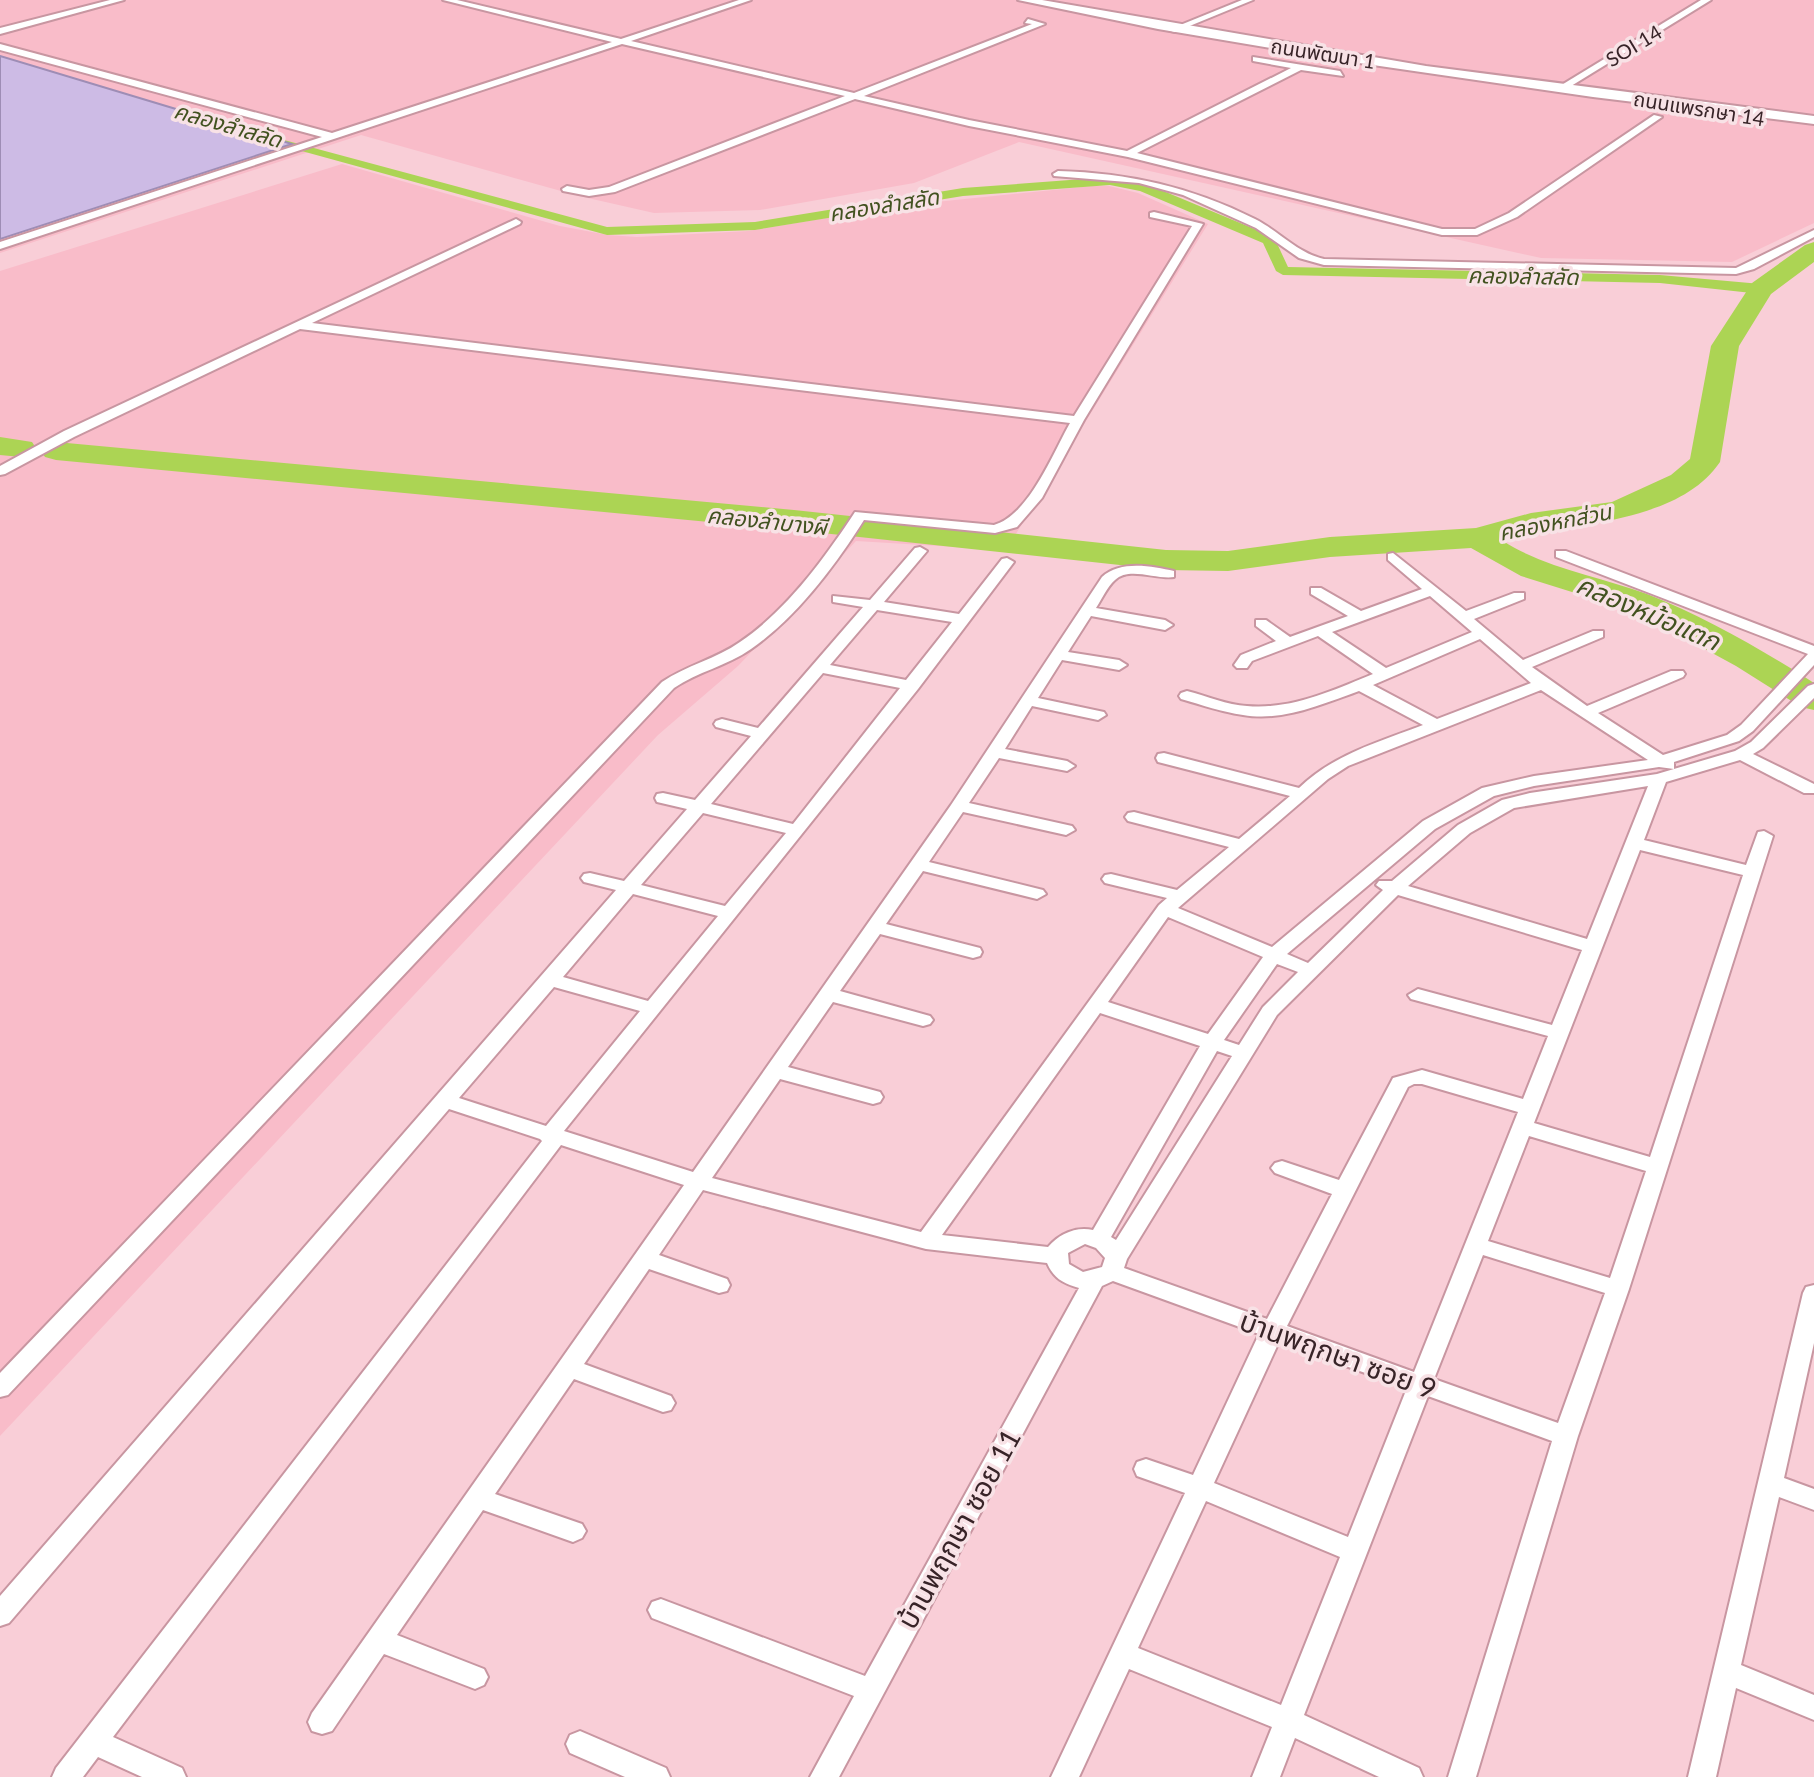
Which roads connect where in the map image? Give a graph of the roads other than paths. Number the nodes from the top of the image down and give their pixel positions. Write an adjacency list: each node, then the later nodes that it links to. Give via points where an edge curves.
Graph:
1 (120, 0): 11 (street)
2 (447, 0): 12 (street)
3 (747, 0): 12 (street)
4 (1024, 0): 10 (main road, ถนนพัฒนา 1)
5 (1249, 0): 10 (street)
6 (1707, 0): 17 (street, SOI 14)
7 (1028, 21): 8 (street)
8 (1041, 24): 9 (street); 18 (street)
9 (1051, 26)
10 (1172, 30): 17 (main road, ถนนพัฒนา 1)
11 (0, 31)
12 (624, 41): 18 (street); 22 (street)
13 (0, 47): 22 (street)
14 (1256, 59): 15 (street)
15 (1300, 67): 16 (street); 23 (street)
16 (1340, 74)
17 (1560, 89): 19 (main road, ถนนพัฒนา 1)
18 (856, 96): 23 (street); 25 (street, via 611,190)
19 (1624, 98): 21 (main road, ถนนแพรกษา 14)
20 (1657, 117): 23 (street, via 1513,215 1462,234)
21 (1814, 122)
22 (331, 136): 29 (street)
23 (1128, 154)
24 (1058, 174): 28 (street, via 1124,175 1163,184 1263,228 1302,258 1324,262 1736,271)
25 (567, 189)
26 (1154, 215): 31 (street, via 1198,224)
27 (516, 222): 30 (street)
28 (1814, 233)
29 (0, 246)
30 (298, 325): 31 (street); 32 (street)
31 (1078, 420): 134 (street, via 1035,498 1012,524 995,529 860,515 845,541 748,645 668,685)
32 (0, 471)
33 (920, 551): 42 (street)
34 (1561, 554): 53 (street)
35 (1393, 557): 38 (street)
36 (1007, 562): 46 (street)
37 (1169, 574): 43 (street, via 1114,573)
38 (1432, 590): 44 (street); 45 (street)
39 (1316, 591): 44 (street)
40 (1519, 596): 45 (street)
41 (838, 599): 42 (street)
42 (875, 605): 46 (street); 58 (street)
43 (1087, 611): 48 (street); 54 (street)
44 (1361, 617): 49 (street)
45 (1465, 617): 50 (street)
46 (963, 619): 63 (street)
47 (1261, 623): 52 (street)
48 (1165, 625)
49 (1322, 632): 52 (street); 59 (street)
50 (1482, 633): 57 (street); 59 (street)
51 (1598, 634): 57 (street)
52 (1290, 644): 56 (street, via 1246,658)
53 (1814, 653): 76 (street, via 1733,738)
54 (1060, 655): 55 (street); 66 (street)
55 (1119, 665)
56 (1242, 665)
57 (1521, 666): 61 (street)
58 (822, 668): 63 (street); 71 (street)
59 (1382, 673): 62 (street)
60 (1677, 674): 67 (street)
61 (1542, 684): 67 (street); 70 (street)
62 (1360, 685): 65 (street, via 1272,712 1244,711); 70 (street)
63 (912, 686): 83 (street)
64 (1814, 689): 73 (street)
65 (1187, 696)
66 (1029, 701): 68 (street); 72 (street)
67 (1587, 712): 76 (street)
68 (1098, 715)
69 (722, 724): 71 (street)
70 (1433, 724): 78 (street, via 1342,762)
71 (763, 734): 81 (street)
72 (994, 752): 75 (street); 80 (street)
73 (1741, 754): 76 (street, via 1682,772); 77 (street)
74 (1164, 758): 78 (street)
75 (1067, 766)
76 (1660, 770): 86 (street); 91 (street, via 1645,766 1488,792 1429,825); 94 (street, บ้านพฤกษา ซอย 11, via 1508,804 1464,829)
77 (1810, 789)
78 (1303, 794): 87 (street)
79 (663, 798): 81 (street)
80 (959, 806): 84 (street); 88 (street)
81 (701, 807): 83 (street); 93 (street)
82 (1134, 817): 87 (street)
83 (797, 830): 98 (street)
84 (1066, 830)
85 (1764, 836): 89 (street)
86 (1634, 843): 89 (street); 100 (street)
87 (1242, 845): 96 (street)
88 (918, 865): 95 (street); 99 (street)
89 (1753, 872): 118 (street)
90 (590, 878): 93 (street)
91 (1367, 878): 94 (street); 102 (street)
92 (1111, 879): 96 (street)
93 (629, 889): 98 (street); 104 (street)
94 (1394, 889): 100 (street); 103 (street, บ้านพฤกษา ซอย 11)
95 (1037, 894)
96 (1181, 896): 97 (street)
97 (1165, 909): 102 (street); 107 (street)
98 (729, 913): 108 (street)
99 (875, 927): 101 (street); 105 (street)
100 (1593, 947): 110 (street)
101 (973, 952)
102 (1274, 955): 103 (street); 111 (street)
103 (1309, 970): 112 (street, บ้านพฤกษา ซอย 11, via 1270,1011)
104 (549, 979): 108 (street); 115 (street)
105 (828, 994): 109 (street); 113 (street)
106 (1418, 995): 110 (street)
107 (1096, 1005): 111 (street); 123 (street)
108 (652, 1008): 117 (street)
109 (923, 1020)
110 (1559, 1033): 116 (street)
111 (1213, 1041): 112 (street); 122 (street)
112 (1244, 1053): 127 (street, บ้านพฤกษา ซอย 11)
113 (773, 1070): 114 (street); 120 (street)
114 (873, 1097)
115 (443, 1100): 117 (street); 145 (street)
116 (1528, 1118): 118 (street); 121 (street, via 1422,1077 1410,1078 1400,1083); 124 (street)
117 (552, 1137): 120 (street); 154 (street)
118 (1658, 1167): 129 (street)
119 (1282, 1168): 121 (street)
120 (696, 1181): 123 (street); 126 (street)
121 (1347, 1191): 131 (street)
122 (1099, 1239): 125 (street, via 1071,1239); 127 (street, via 1110,1247)
123 (926, 1241): 125 (street)
124 (1476, 1245): 129 (street); 133 (street)
125 (1055, 1256): 127 (street, via 1071,1278)
126 (643, 1258): 128 (street); 132 (street)
127 (1107, 1270): 131 (street, บ้านพฤกษา ซอย 9); 150 (street, บ้านพฤกษา ซอย 11)
128 (719, 1285)
129 (1618, 1289): 136 (street)
130 (1812, 1308): 138 (street)
131 (1272, 1332): 133 (street, บ้านพฤกษา ซอย 9); 139 (street)
132 (568, 1367): 135 (street); 140 (street)
133 (1422, 1385): 136 (street, บ้านพฤกษา ซอย 9); 143 (street)
134 (0, 1388)
135 (663, 1403)
136 (1566, 1436): 163 (street)
137 (1146, 1469): 139 (street)
138 (1770, 1483): 141 (street); 148 (street)
139 (1200, 1488): 143 (street); 147 (street)
140 (477, 1498): 142 (street); 146 (street)
141 (1814, 1500)
142 (573, 1531)
143 (1356, 1552): 152 (street)
144 (661, 1610): 150 (street)
145 (0, 1615)
146 (379, 1640): 149 (street); 153 (street)
147 (1123, 1654): 152 (street); 160 (street)
148 (1727, 1672): 151 (street); 164 (street)
149 (475, 1677)
150 (871, 1690): 159 (street, บ้านพฤกษา ซอย 11)
151 (1814, 1708)
152 (1288, 1721): 161 (street); 162 (street)
153 (322, 1722)
154 (93, 1742): 156 (street); 157 (street)
155 (580, 1744): 158 (street)
156 (66, 1777)
157 (172, 1777)
158 (656, 1777)
159 (824, 1777)
160 (1065, 1777)
161 (1266, 1777)
162 (1409, 1777)
163 (1462, 1777)
164 (1702, 1777)

